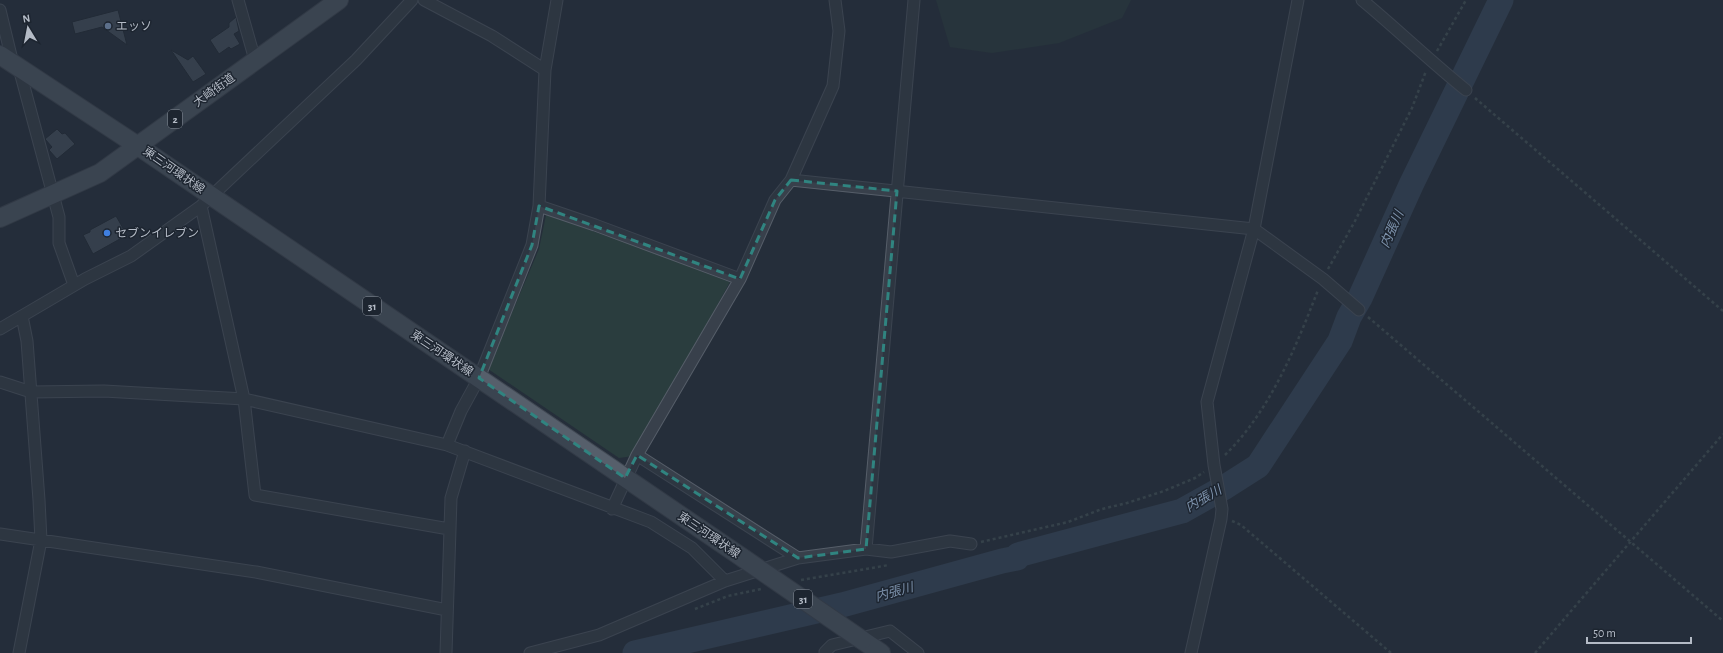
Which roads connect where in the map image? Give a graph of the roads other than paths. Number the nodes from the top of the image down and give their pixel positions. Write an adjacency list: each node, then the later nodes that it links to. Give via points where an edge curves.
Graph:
1 (238, 0): 11 (street)
2 (339, 0): 11 (main road, 大崎街道 / 2)
3 (412, 0): 19 (street, via 356,60)
4 (424, 0): 13 (street, via 492,36)
5 (557, 0): 13 (street)
6 (835, 0): 16 (street, via 839,31 833,86)
7 (914, 0): 17 (street)
8 (1298, 0): 22 (street)
9 (1362, 0): 14 (street)
10 (0, 10): 12 (street)
11 (255, 60): 15 (main road, 大崎街道 / 2)
12 (10, 62): 15 (main road, 東三河環状線 / 31); 18 (street)
13 (545, 70): 20 (street)
14 (1466, 90)
15 (138, 146): 18 (main road, 大崎街道 / 2, via 100,173); 19 (main road, 東三河環状線 / 31)
16 (791, 180): 17 (street); 23 (street, via 775,200)
17 (897, 191): 22 (street); 41 (street)
18 (52, 195): 21 (main road, 大崎街道 / 2); 24 (street, via 59,218 58,243)
19 (206, 201): 24 (street, via 131,256); 28 (main road, 東三河環状線 / 31); 31 (street)
20 (539, 206): 23 (street); 28 (street, via 532,245)
21 (0, 218)
22 (1254, 229): 25 (street, via 1323,279); 51 (street, via 1207,402 1222,514)
23 (740, 279): 34 (street)
24 (74, 285): 26 (street)
25 (1359, 310)
26 (22, 316): 27 (street); 30 (street, via 27,341)
27 (0, 329)
28 (479, 378): 32 (street, via 461,411); 35 (main road, 東三河環状線 / 31)
29 (0, 382): 30 (street)
30 (31, 392): 31 (street, via 104,392); 39 (street)
31 (244, 399): 32 (street); 37 (street, via 255,495)
32 (447, 445): 33 (street)
33 (465, 451): 36 (street); 37 (street, via 451,498)
34 (637, 455): 35 (street); 42 (street)
35 (625, 478): 36 (street); 49 (main road, 東三河環状線 / 31, bridge)
36 (612, 508): 43 (street, via 651,522 692,548)
37 (449, 529): 44 (street)
38 (0, 534): 39 (street)
39 (41, 540): 44 (street, via 256,572); 45 (street)
40 (971, 544): 41 (street, via 950,541 891,552)
41 (866, 549): 42 (street)
42 (798, 558): 43 (street)
43 (725, 581): 47 (street, via 599,635)
44 (447, 610): 46 (street)
45 (19, 653)
46 (446, 653)
47 (530, 653)
48 (826, 653): 50 (street, via 832,645 890,631)
49 (881, 653)
50 (918, 653)
51 (1191, 653)

